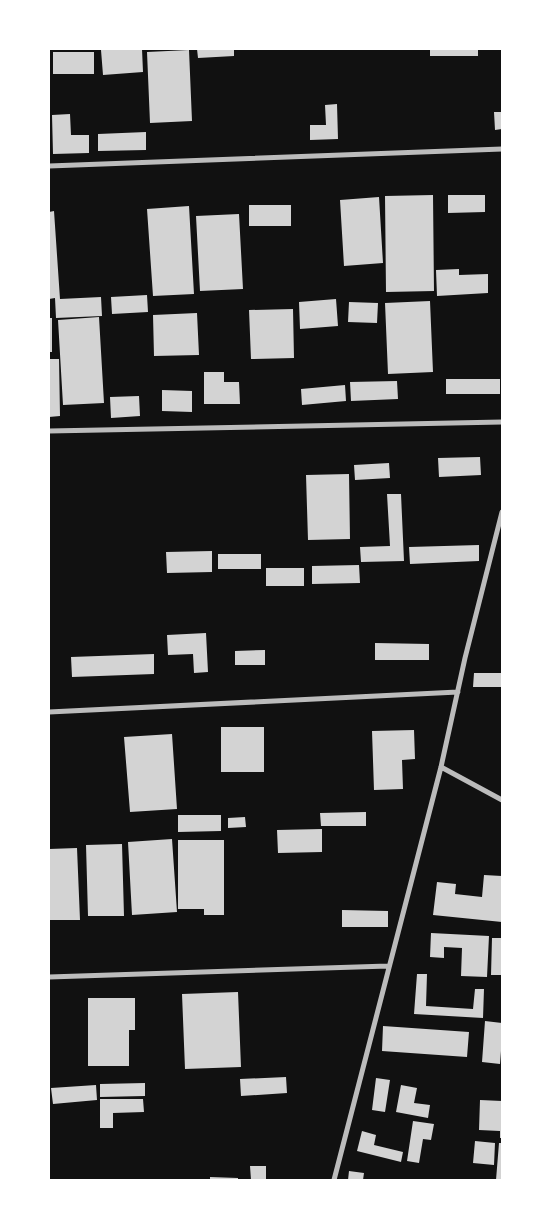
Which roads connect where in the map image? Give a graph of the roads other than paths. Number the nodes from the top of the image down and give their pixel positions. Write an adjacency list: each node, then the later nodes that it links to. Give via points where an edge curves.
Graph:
1 (502, 149): 2 (street)
2 (49, 166)
3 (502, 422): 4 (street)
4 (49, 431)
5 (502, 512): 6 (street)
6 (458, 692): 7 (street); 8 (street)
7 (49, 712)
8 (441, 767): 9 (street); 10 (street)
9 (502, 800)
10 (388, 966): 11 (street); 12 (street)
11 (49, 977)
12 (334, 1180)

